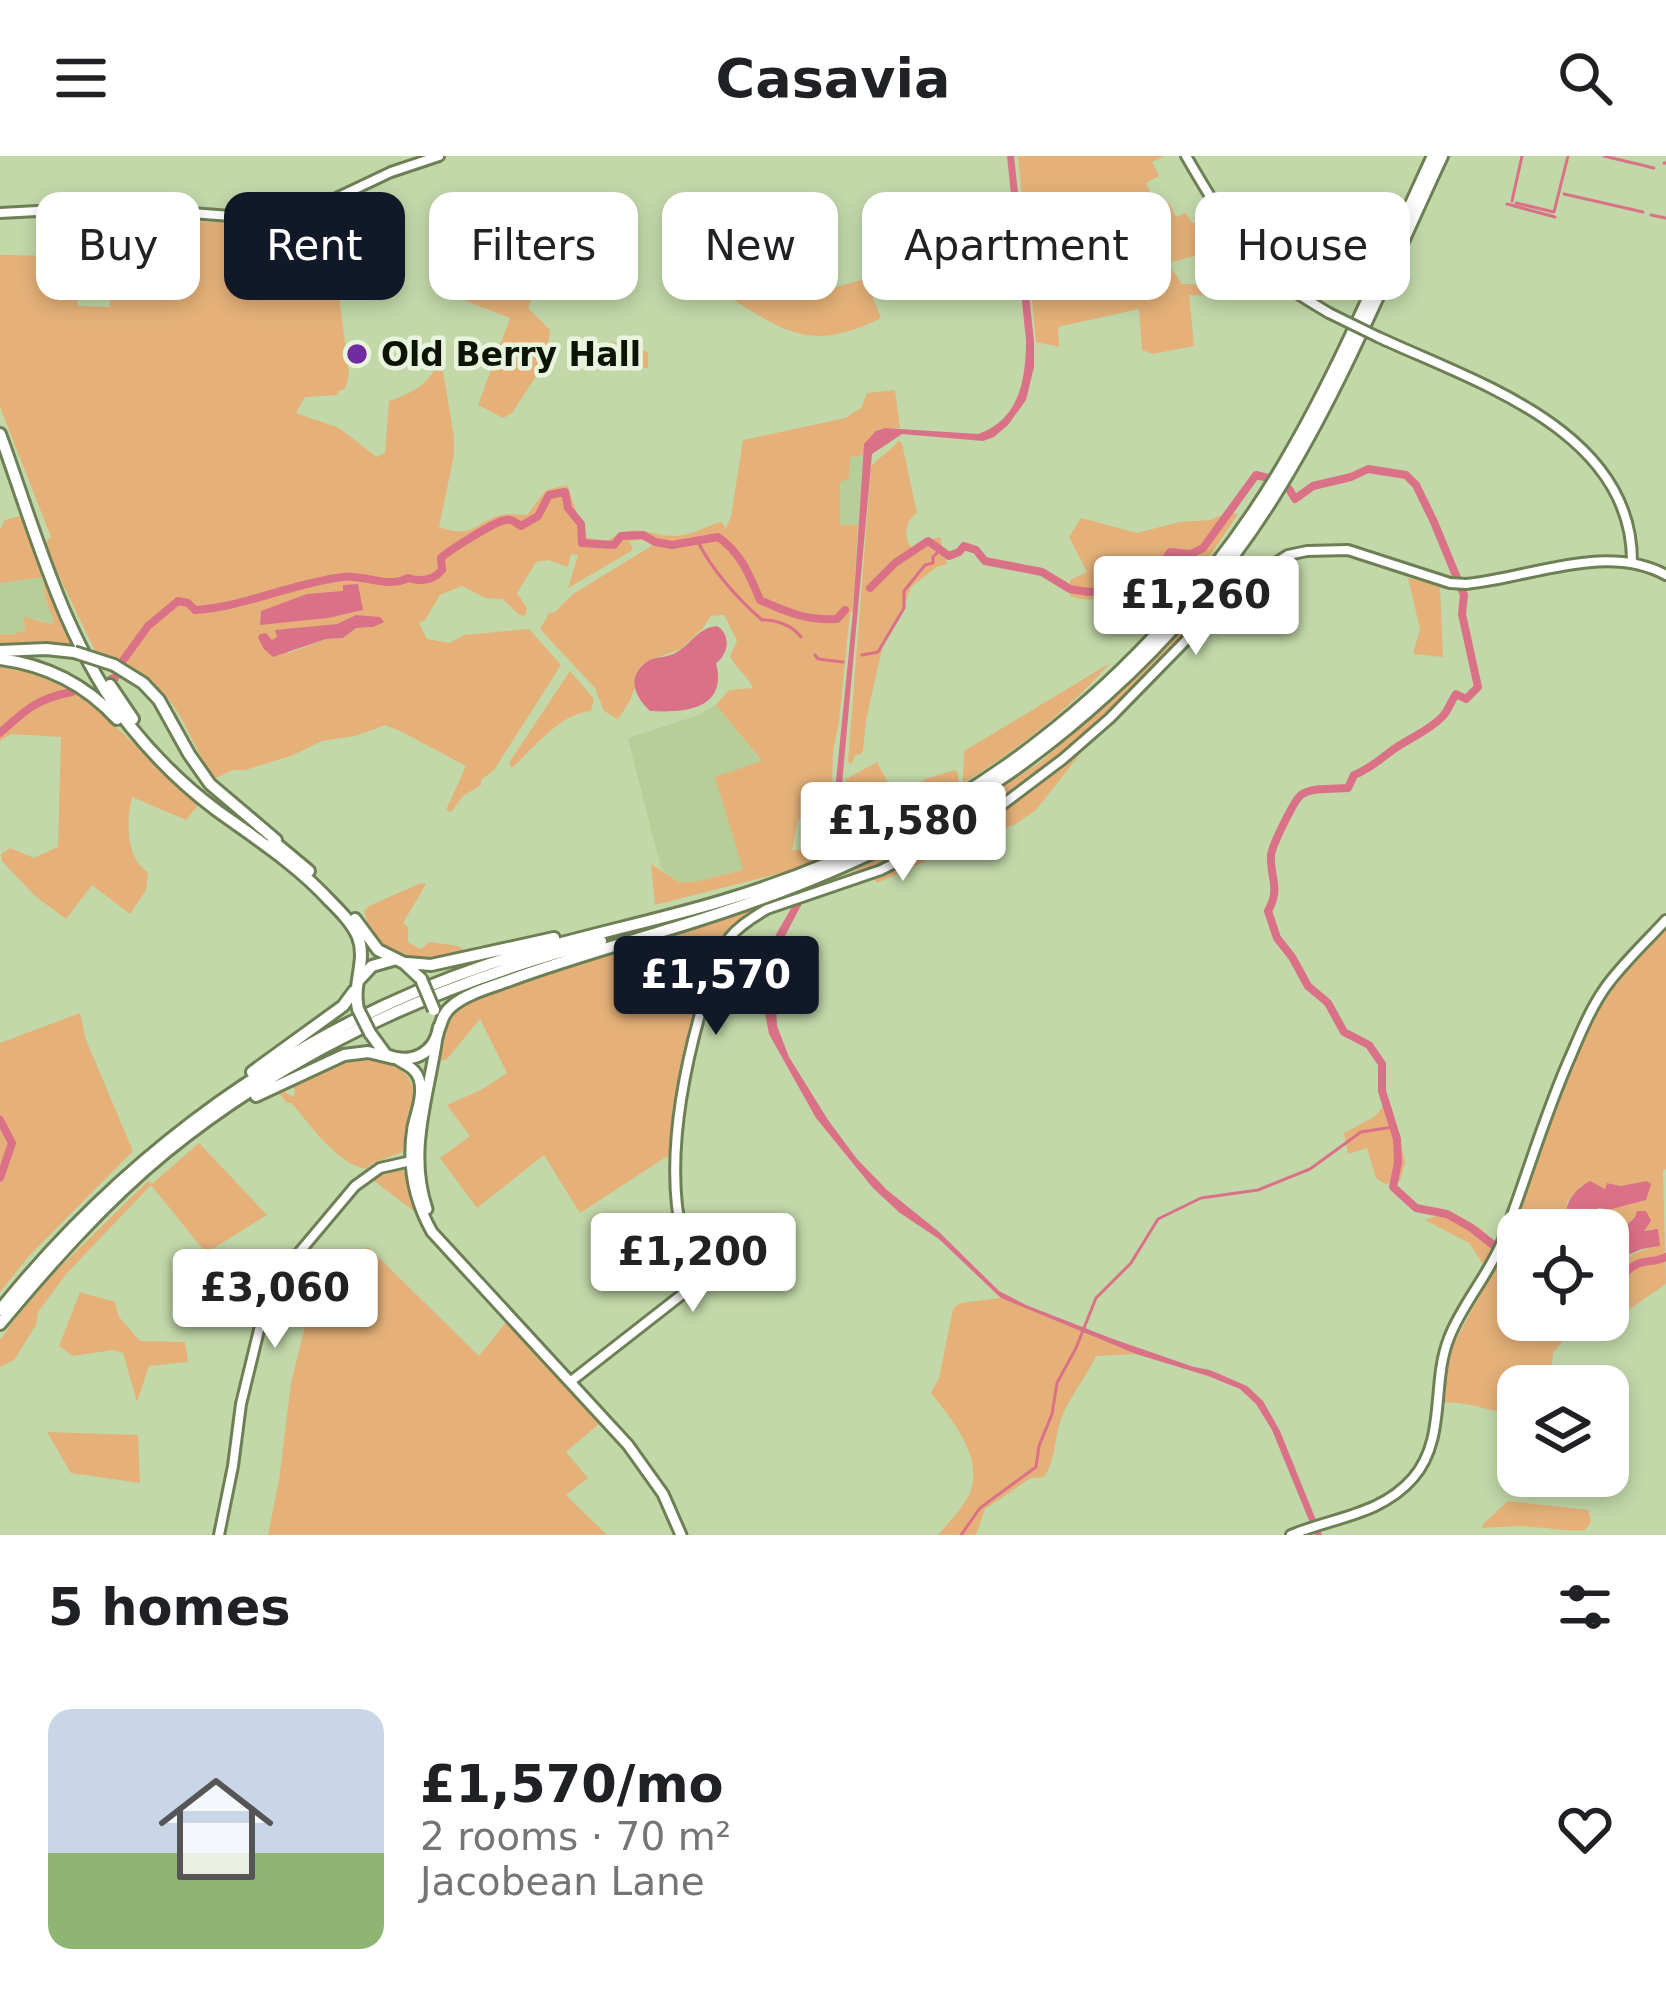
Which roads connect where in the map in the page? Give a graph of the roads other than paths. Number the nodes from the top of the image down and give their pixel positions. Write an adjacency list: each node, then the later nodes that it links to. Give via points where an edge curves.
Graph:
1 (440, 156): 4 (street, via 315,208 271,216 131,207)
2 (1186, 156): 7 (street, bridge, via 1224,219 1278,280 1569,436 1608,482 1629,530)
3 (1438, 156): 12 (highway, via 1328,400 1272,500 1190,608 1063,734 950,807)
4 (0, 213)
5 (0, 434): 6 (highway)
6 (46, 559): 10 (highway, via 93,670); 11 (highway, via 100,669 145,734 206,793)
7 (1632, 561): 8 (street); 28 (street, via 1466,584 1348,550 1288,556 1241,584 1064,759 973,825 754,916 730,938 714,970 679,1116 677,1206 698,1282)
8 (1666, 575)
9 (0, 655): 10 (highway, via 80,687); 11 (highway, bridge, via 74,652 142,683 210,784)
10 (158, 759): 17 (highway, via 285,858 345,917 362,957)
11 (292, 854): 16 (highway, via 378,950)
12 (800, 878): 13 (highway); 14 (highway)
13 (752, 891): 16 (highway, via 450,962); 20 (highway, via 410,994 317,1040)
14 (766, 896): 18 (highway, via 497,985 453,1005); 21 (highway, via 540,958 412,1004 293,1064)
15 (1666, 920): 31 (street, via 1606,986 1582,1030 1500,1245 1450,1334 1430,1450 1416,1475 1379,1506)
16 (401, 961): 17 (highway, via 372,966); 18 (highway, bridge, via 421,979)
17 (356, 986): 19 (highway, bridge, via 370,1033); 20 (highway, via 343,1006)
18 (438, 1033): 19 (highway, via 417,1058); 22 (main road)
19 (396, 1059): 21 (highway, via 361,1052 334,1059); 22 (main road, via 421,1084)
20 (199, 1116): 26 (highway, via 107,1193)
21 (165, 1153): 27 (highway, via 88,1224)
22 (414, 1153): 23 (street); 24 (main road); 25 (main road, via 435,1229)
23 (394, 1164): 24 (street); 29 (street, via 355,1186 267,1297)
24 (413, 1182): 25 (main road, via 425,1220)
25 (452, 1257): 28 (main road)
26 (0, 1310)
27 (0, 1324)
28 (570, 1382): 30 (main road, via 653,1479)
29 (219, 1535)
30 (681, 1535)
31 (1291, 1535)

